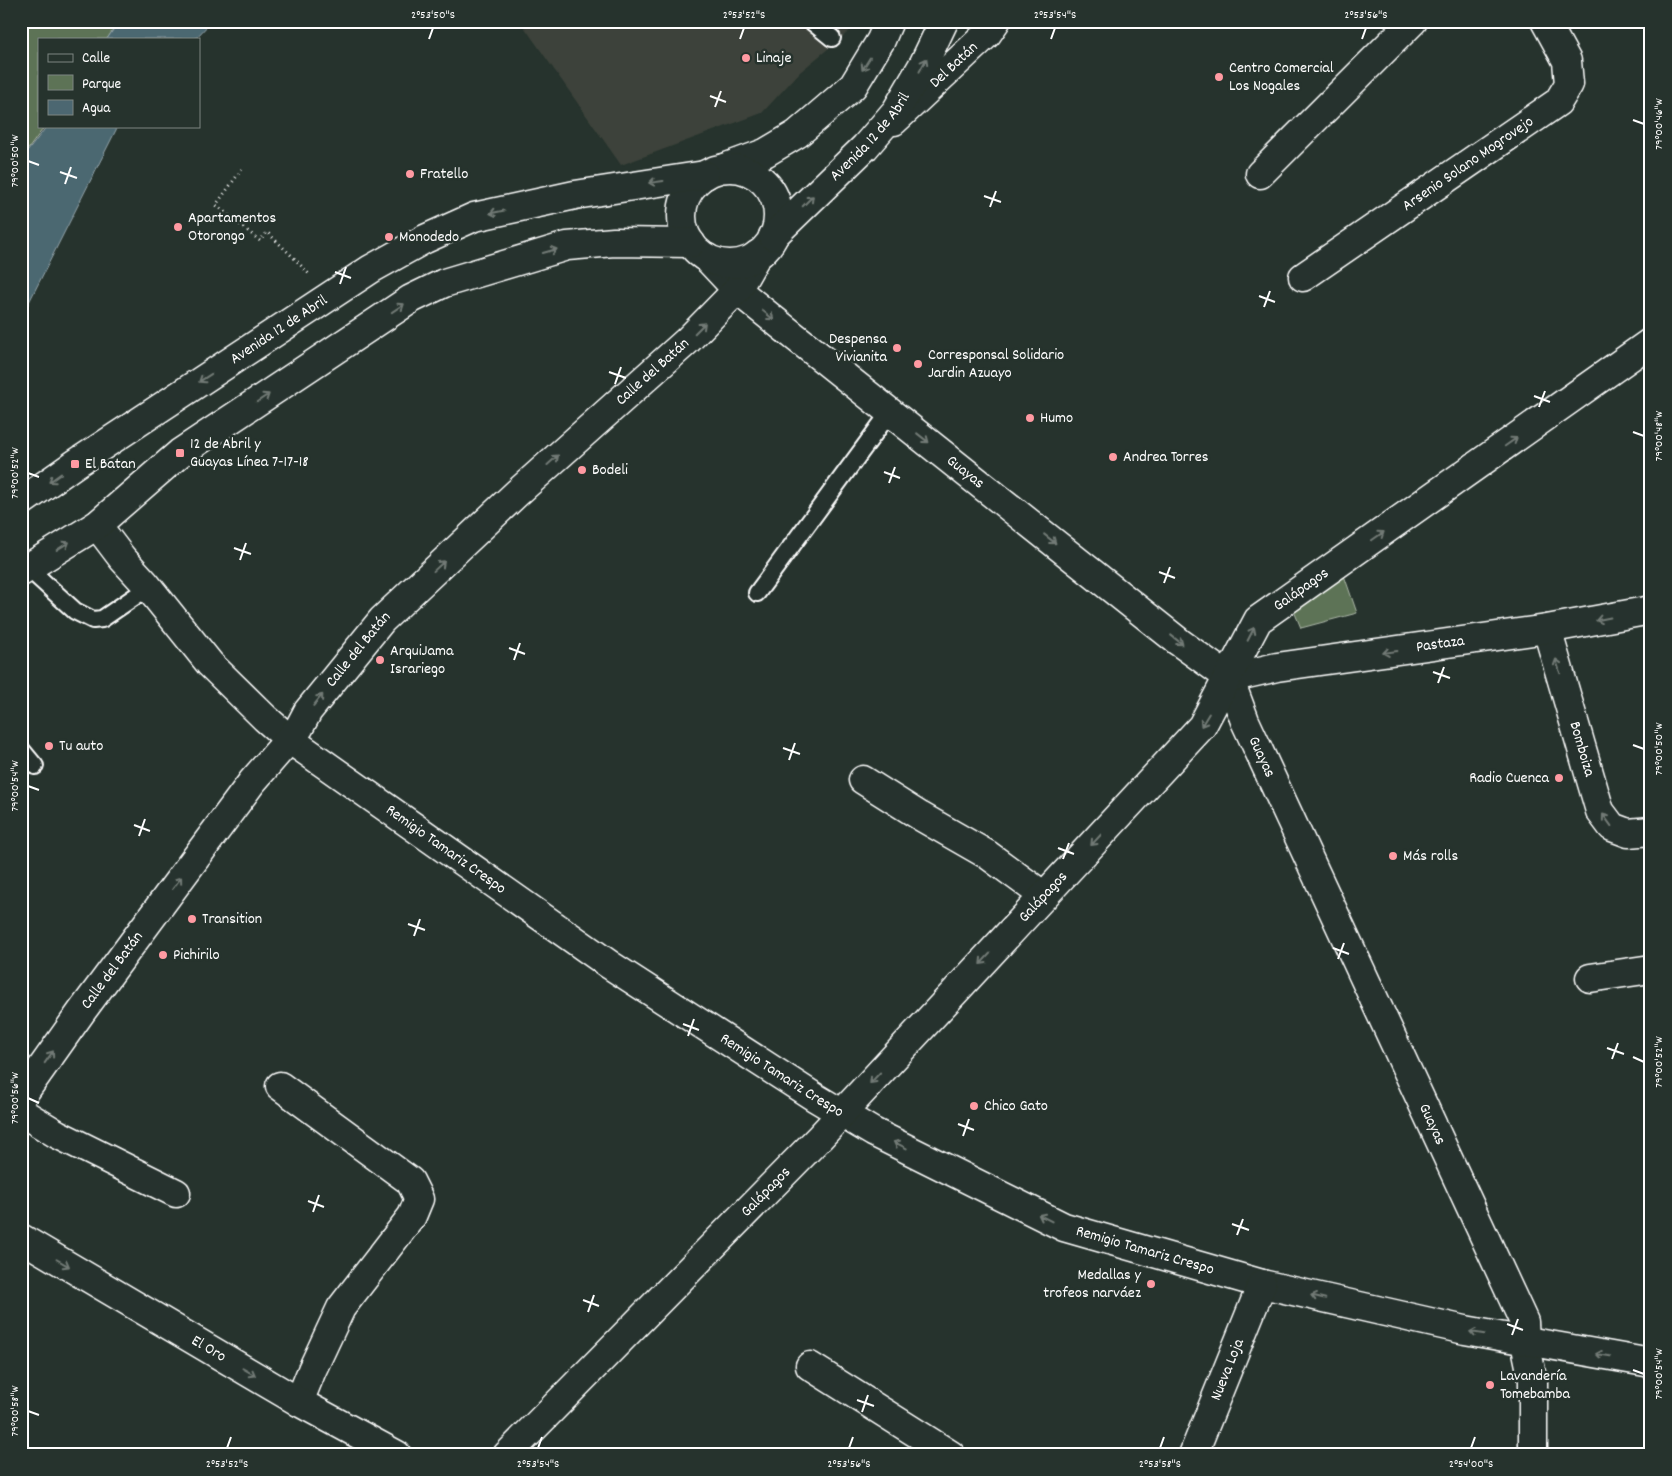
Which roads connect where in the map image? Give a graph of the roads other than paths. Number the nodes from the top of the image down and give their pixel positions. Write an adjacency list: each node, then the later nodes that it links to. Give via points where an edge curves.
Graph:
1 (811, 21): 7 (lane)
2 (889, 21): 9 (street, Avenida 12 de Abril, one-way to 9, via 882,40 853,86 797,134 765,153)
3 (944, 21): 8 (street, Avenida 12 de Abril, one-way to 3, via 896,111)
4 (996, 21): 8 (street, Del Batán, via 987,34)
5 (1413, 21): 10 (street)
6 (1545, 21): 13 (street, Arsenio Solano Mogrovejo, via 1567,61 1569,84 1558,102)
7 (832, 38)
8 (865, 147): 11 (street, Avenida 12 de Abril, one-way to 8)
9 (714, 172): 11 (street, Avenida 12 de Abril, via 736,168 760,178 768,187 774,198 777,224); 12 (street, via 696,182 684,201 686,234); 17 (street, Avenida 12 de Abril, one-way to 17, via 575,195 474,217 424,239 328,296)
10 (1260, 174)
11 (765, 246): 12 (street, Avenida 12 de Abril, via 745,261 732,264 719,262); 14 (street, Calle del Batán)
12 (699, 251): 14 (street, Guayas); 18 (street, Avenida 12 de Abril, one-way to 12, via 180,453 412,299 444,282 567,246 614,242)
13 (1303, 276)
14 (737, 290): 16 (street, Guayas, one-way to 16); 25 (street, Calle del Batán, one-way to 14, via 382,620 517,493 688,341)
15 (1651, 342): 24 (street, Galápagos, one-way to 15, via 1258,620)
16 (890, 412): 21 (lane); 24 (street, Guayas, one-way to 24)
17 (21, 502)
18 (97, 525): 19 (street, Avenida 12 de Abril, one-way to 18); 20 (street, Remigio Tamariz Crespo)
19 (24, 570): 20 (lane, via 75,611 93,620 102,619)
20 (149, 587): 25 (street, Remigio Tamariz Crespo, via 210,664)
21 (757, 593)
22 (1651, 610): 23 (street, Pastaza, one-way to 23)
23 (1547, 629): 24 (street, Pastaza, one-way to 24, via 1277,667); 29 (street, Bomboiza, one-way to 23, via 1628,833 1612,827 1600,811)
24 (1229, 678): 30 (street, Galápagos, one-way to 30, via 1202,726); 40 (street, Guayas, via 1245,721 1524,1322)
25 (289, 739): 34 (street, Calle del Batán, one-way to 25, via 252,782); 36 (street, Remigio Tamariz Crespo, via 610,965)
26 (21, 749): 27 (lane)
27 (34, 766)
28 (863, 780): 30 (street, via 988,855)
29 (1651, 831)
30 (1044, 896): 36 (street, Galápagos, one-way to 36)
31 (1651, 968): 32 (street)
32 (1590, 978)
33 (280, 1086): 43 (street, via 410,1181 419,1199 412,1216 341,1308)
34 (21, 1097)
35 (21, 1112): 37 (street, via 57,1134)
36 (842, 1113): 39 (street, Remigio Tamariz Crespo, one-way to 36, via 1064,1227 873,1132); 46 (street, Galápagos)
37 (176, 1193)
38 (21, 1238): 43 (street, El Oro, one-way to 43)
39 (1262, 1284): 40 (street, Remigio Tamariz Crespo, one-way to 39); 47 (street, Nueva Loja)
40 (1525, 1342): 41 (street, Remigio Tamariz Crespo, one-way to 40); 48 (street, Guayas, via 1532,1380)
41 (1651, 1363)
42 (810, 1366): 44 (street)
43 (299, 1402): 45 (street, El Oro)
44 (947, 1454)
45 (397, 1455)
46 (507, 1455)
47 (1193, 1455)
48 (1533, 1455)

